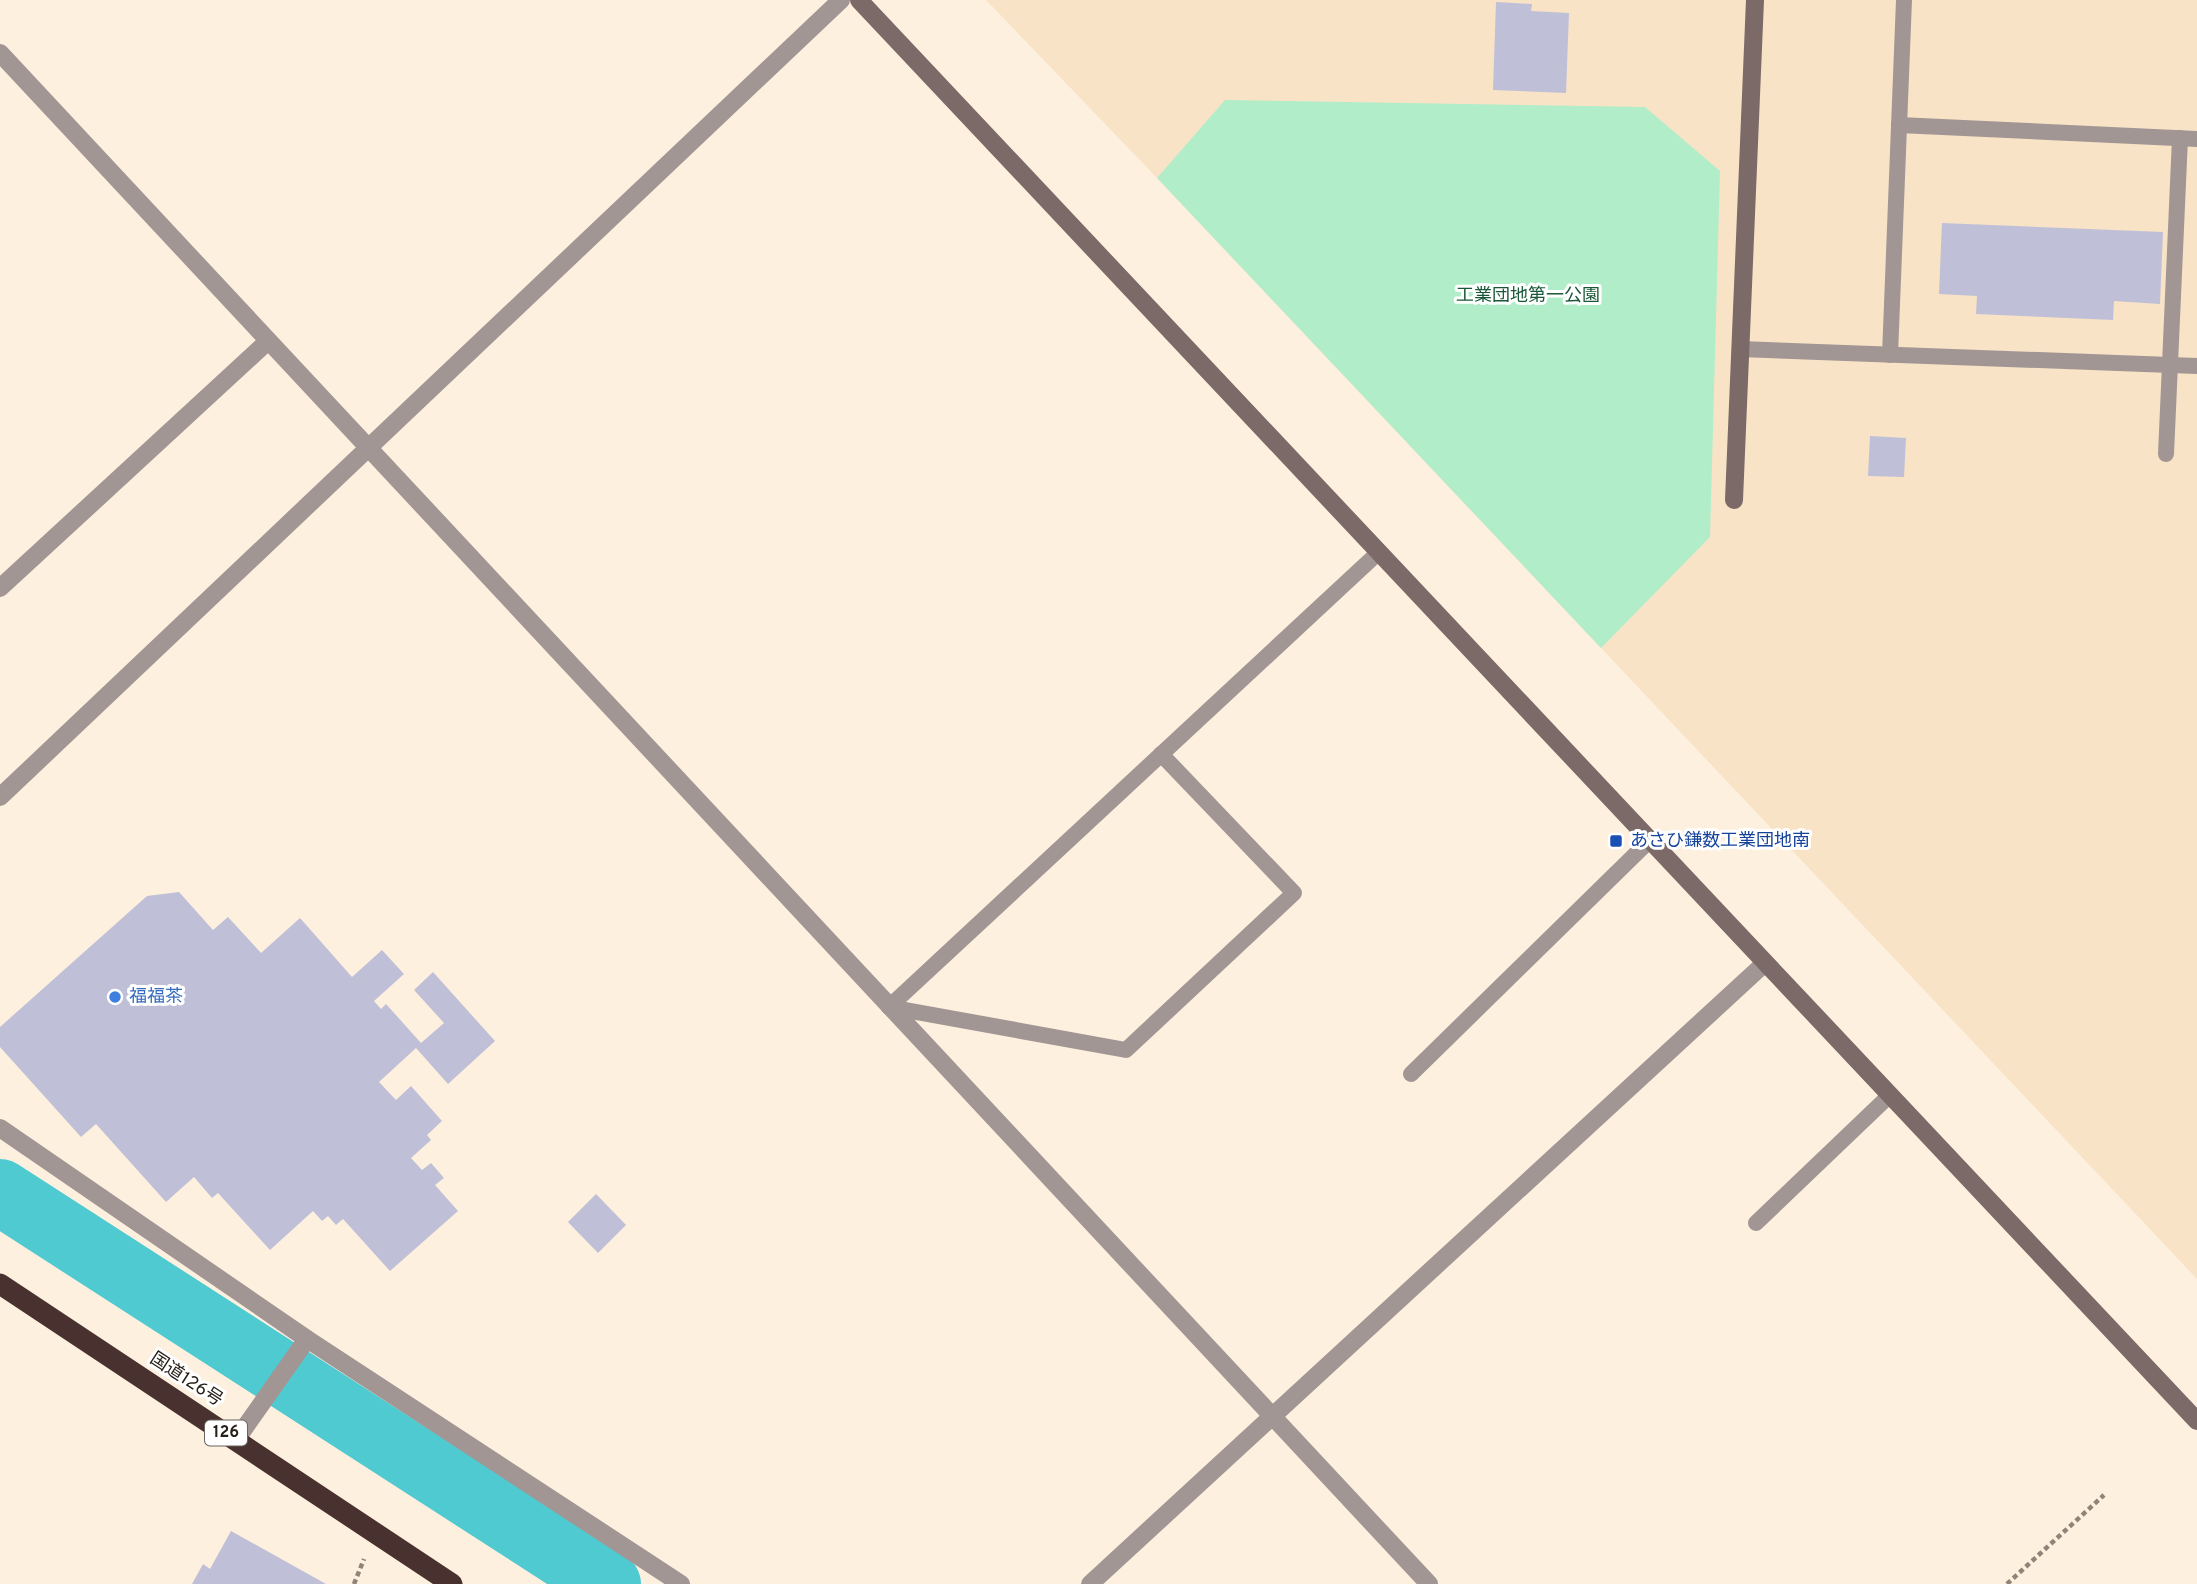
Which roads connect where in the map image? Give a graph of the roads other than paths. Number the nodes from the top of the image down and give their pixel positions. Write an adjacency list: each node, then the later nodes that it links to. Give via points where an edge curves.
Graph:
1 (841, 0): 14 (street)
2 (1755, 0): 10 (street)
3 (1904, 0): 6 (lane)
4 (862, 1): 17 (street)
5 (0, 53): 9 (street)
6 (1899, 125): 7 (lane); 11 (lane)
7 (2180, 138): 8 (lane); 12 (lane)
8 (2197, 139)
9 (267, 342): 14 (street); 18 (street)
10 (1740, 349): 11 (lane); 16 (street)
11 (1890, 355): 12 (lane)
12 (2170, 365): 13 (lane); 15 (lane)
13 (2197, 366)
14 (367, 449): 20 (street); 23 (street)
15 (2166, 454)
16 (1734, 500)
17 (1378, 552): 19 (lane); 21 (street)
18 (0, 588)
19 (1161, 754): 23 (lane); 23 (lane, via 1294,893 1126,1050)
20 (0, 797)
21 (1650, 840): 22 (street); 24 (lane)
22 (1765, 963): 25 (street); 30 (street)
23 (889, 1007): 30 (street)
24 (1411, 1074)
25 (1890, 1095): 27 (lane); 31 (street)
26 (0, 1128): 29 (street)
27 (1756, 1223)
28 (0, 1284): 32 (highway, 国道126号 / 126)
29 (307, 1339): 32 (street); 34 (street)
30 (1272, 1417): 35 (street); 36 (street)
31 (2197, 1421)
32 (236, 1440): 33 (highway, 国道126号 / 126)
33 (452, 1584)
34 (681, 1584)
35 (1090, 1584)
36 (1429, 1584)

